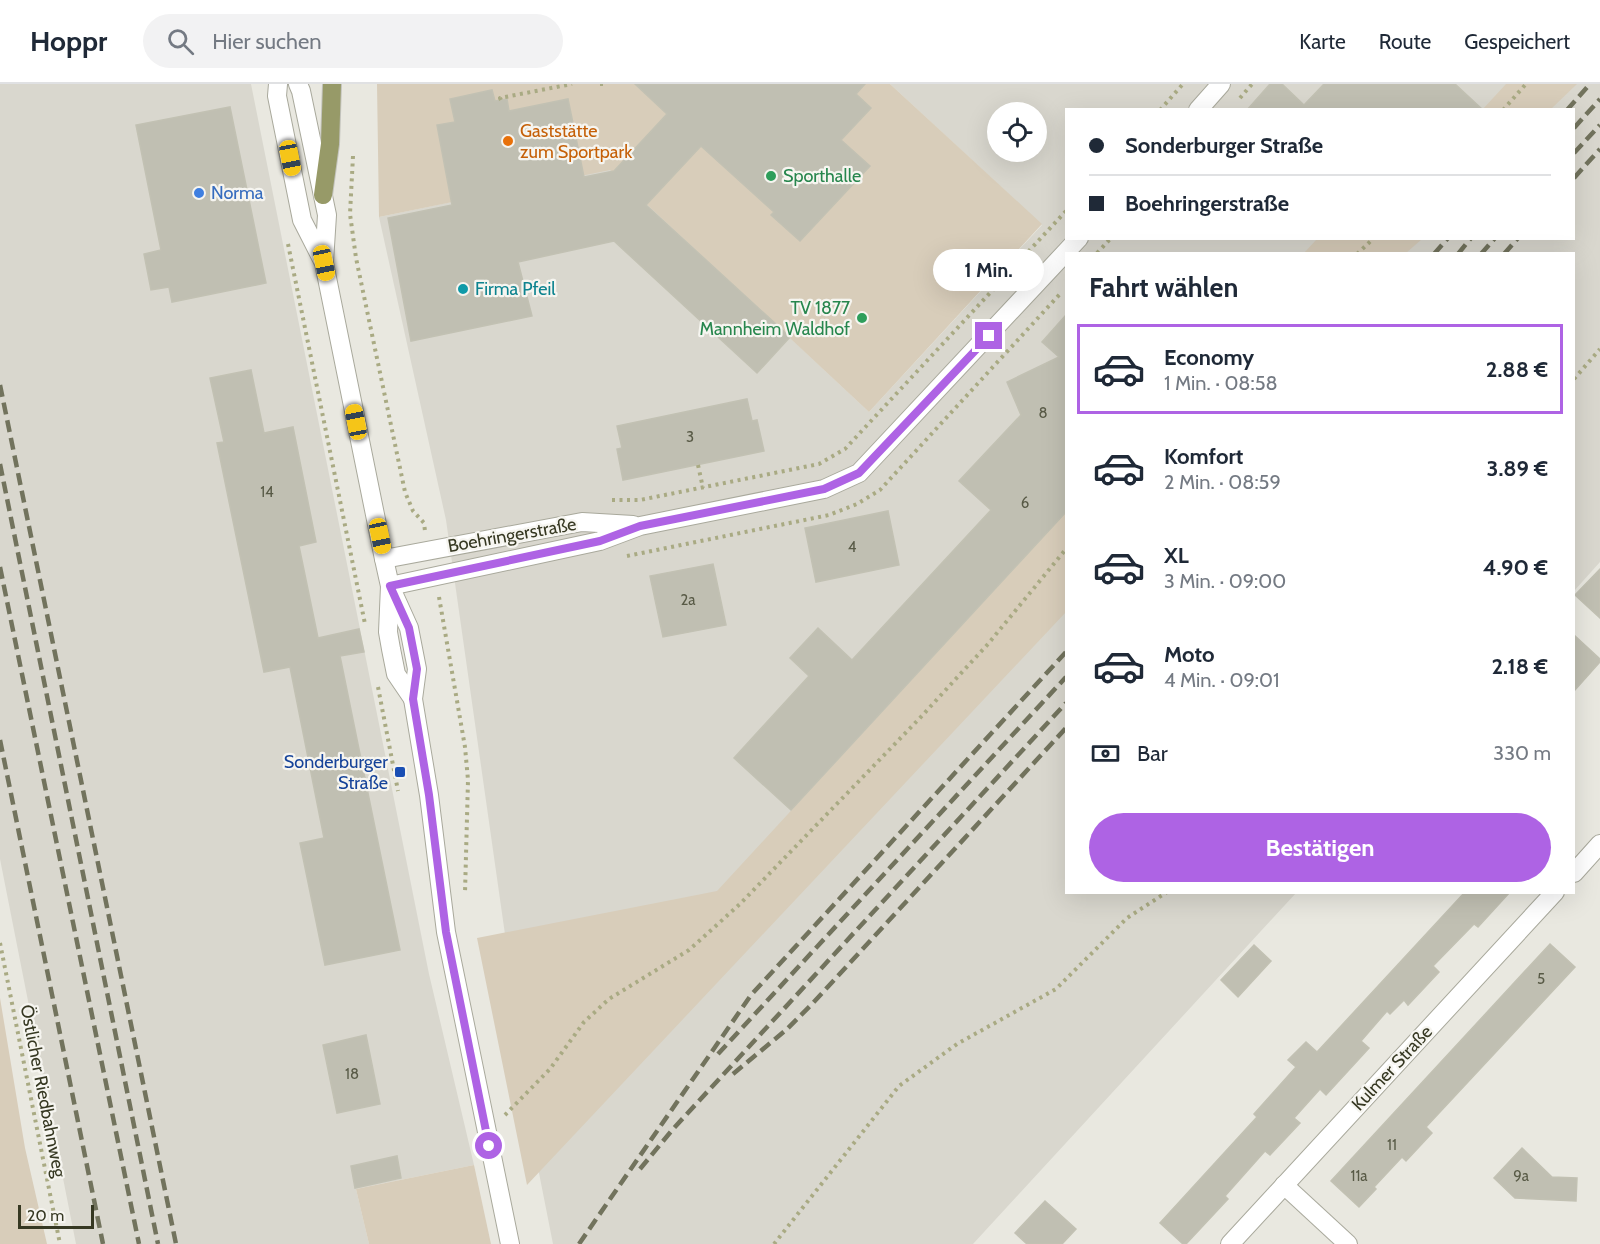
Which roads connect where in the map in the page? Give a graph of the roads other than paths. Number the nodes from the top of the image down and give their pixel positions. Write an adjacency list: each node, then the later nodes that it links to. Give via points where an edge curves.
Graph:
1 (278, 84): 10 (street, via 277,96 302,220)
2 (298, 84): 6 (street)
3 (332, 84): 6 (main road)
4 (1221, 84): 5 (street)
5 (1200, 108)
6 (323, 195): 10 (street, via 327,214)
7 (1077, 240): 8 (street, Boehringerstraße)
8 (1066, 252)
9 (1065, 253): 11 (street, Boehringerstraße, via 859,473 824,489)
10 (324, 263): 12 (street)
11 (640, 526): 12 (street, Boehringerstraße, via 582,522); 13 (street, Boehringerstraße, via 600,541)
12 (384, 559): 13 (street)
13 (390, 586): 18 (street, via 409,628 417,669 413,699 446,932)
14 (1600, 844): 15 (street)
15 (1575, 872)
16 (1553, 894): 17 (street, Kulmer Straße)
17 (1284, 1185): 19 (street, Kulmer Straße); 20 (street)
18 (510, 1244)
19 (1230, 1244)
20 (1348, 1244)

